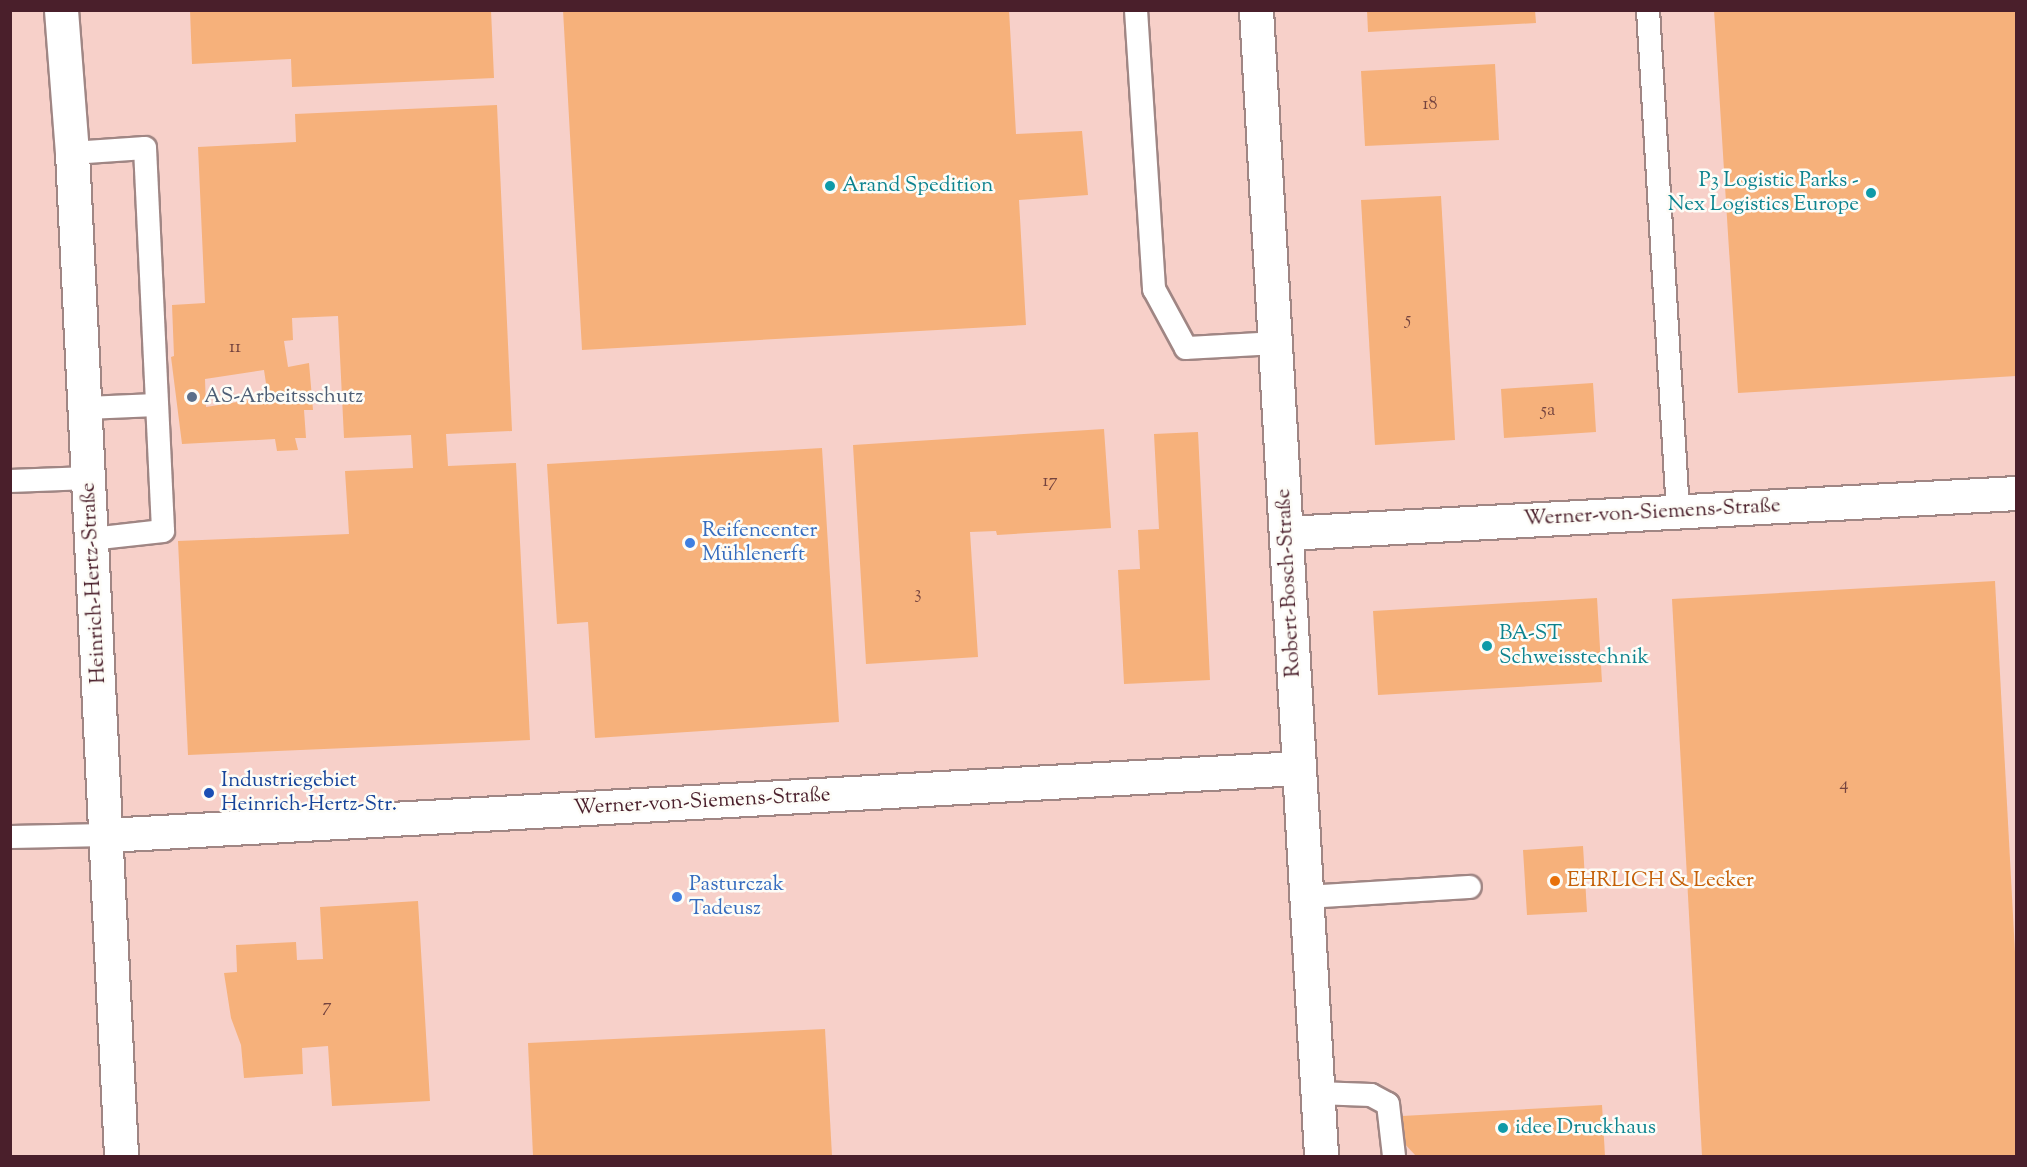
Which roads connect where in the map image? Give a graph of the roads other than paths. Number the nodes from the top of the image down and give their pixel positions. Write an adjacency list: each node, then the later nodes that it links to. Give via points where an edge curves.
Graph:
1 (61, 10): 5 (street, Heinrich-Hertz-Straße)
2 (1136, 10): 6 (lane, via 1154,289 1186,348)
3 (1256, 10): 6 (street, Robert-Bosch-Straße)
4 (1648, 10): 12 (lane)
5 (72, 153): 7 (lane, via 145,148); 8 (street, Heinrich-Hertz-Straße)
6 (1275, 343): 13 (street, Robert-Bosch-Straße)
7 (157, 405): 8 (lane); 14 (lane, via 163,531)
8 (86, 408): 9 (street, Heinrich-Hertz-Straße)
9 (88, 478): 10 (lane); 14 (street, Heinrich-Hertz-Straße)
10 (10, 482)
11 (2016, 493): 12 (street, Werner-von-Siemens-Straße)
12 (1678, 512): 13 (street, Werner-von-Siemens-Straße)
13 (1287, 533): 15 (street, Robert-Bosch-Straße)
14 (92, 539): 16 (street, Heinrich-Hertz-Straße)
15 (1298, 768): 16 (street, Werner-von-Siemens-Straße); 19 (street, Robert-Bosch-Straße)
16 (107, 835): 17 (lane); 21 (street, Heinrich-Hertz-Straße)
17 (10, 837)
18 (1470, 886): 19 (lane)
19 (1305, 897): 20 (street, Robert-Bosch-Straße)
20 (1317, 1093): 22 (street, Robert-Bosch-Straße); 23 (lane, via 1371,1095 1388,1104)
21 (121, 1156)
22 (1321, 1156)
23 (1394, 1156)

